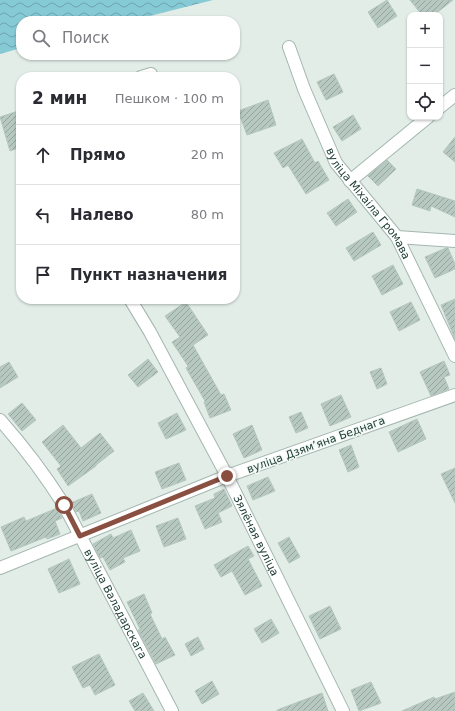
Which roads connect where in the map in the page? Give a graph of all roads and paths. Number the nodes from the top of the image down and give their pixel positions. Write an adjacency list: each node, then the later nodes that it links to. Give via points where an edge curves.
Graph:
1 (289, 47): 5 (street, вуліца Міхаіла Громава, via 336,163)
2 (455, 95): 3 (street)
3 (443, 105)
4 (424, 120): 5 (street)
5 (350, 181): 6 (street, вуліца Міхаіла Громава)
6 (397, 238): 7 (street); 9 (street, вуліца Міхаіла Громава)
7 (455, 241)
8 (133, 304): 12 (street, Зялёная вуліца)
9 (455, 356)
10 (455, 395): 12 (street, вуліца Дзямʼяна Беднага)
11 (0, 420): 13 (street, вуліца Валадарскага, via 44,474)
12 (227, 476): 13 (street, вуліца Дзямʼяна Беднага); 16 (street, Зялёная вуліца)
13 (80, 536): 14 (street, вуліца Дзямʼяна Беднага); 15 (street, вуліца Валадарскага)
14 (0, 568)
15 (172, 711)
16 (343, 711)

